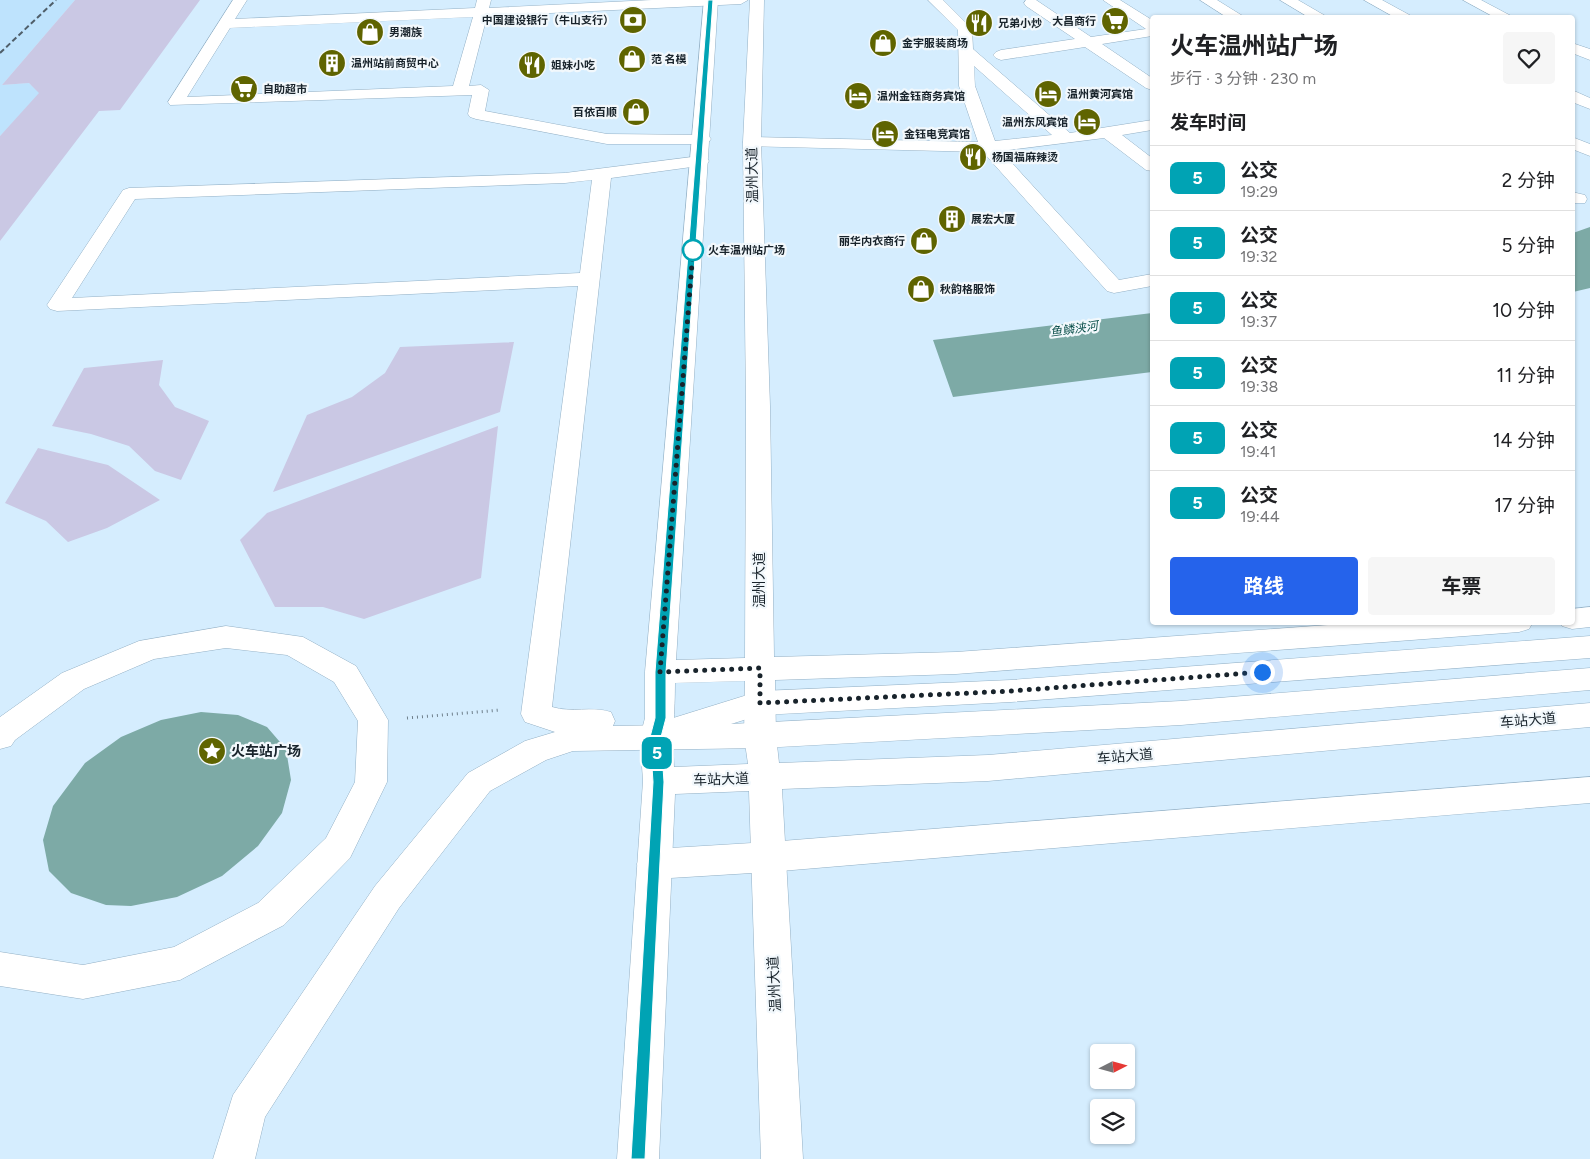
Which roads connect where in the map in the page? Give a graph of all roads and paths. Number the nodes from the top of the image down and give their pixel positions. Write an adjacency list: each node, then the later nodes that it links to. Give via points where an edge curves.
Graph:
1 (240, 0): 18 (main road)
2 (741, 0): 10 (main road)
3 (758, 0): 31 (main road, 温州大道)
4 (935, 0): 22 (main road, via 965,29)
5 (1110, 0): 19 (main road)
6 (1207, 0): 14 (main road)
7 (1286, 0): 15 (main road)
8 (1371, 0): 16 (main road)
9 (1470, 0): 17 (main road)
10 (711, 1): 12 (main road); 34 (main road)
11 (1031, 3): 21 (main road)
12 (529, 4): 13 (main road)
13 (482, 6): 18 (main road); 25 (main road)
14 (1234, 15)
15 (1316, 15)
16 (1402, 15)
17 (1502, 15)
18 (225, 24): 25 (main road, via 176,102)
19 (1150, 25)
20 (1150, 32): 21 (main road)
21 (1090, 43): 23 (main road); 24 (main road)
22 (966, 50): 30 (main road); 33 (main road, via 968,86)
23 (1000, 55)
24 (1150, 84)
25 (460, 91): 34 (main road, via 481,90 476,114 607,139)
26 (1575, 96): 27 (main road)
27 (1590, 104)
28 (1150, 125): 29 (main road)
29 (1108, 133): 30 (main road); 36 (main road)
30 (1066, 138): 33 (main road)
31 (752, 142): 33 (main road); 44 (main road, 温州大道)
32 (1575, 144): 35 (main road)
33 (988, 147): 39 (main road, via 1114,287)
34 (701, 150): 37 (main road); 45 (main road)
35 (1590, 151)
36 (1150, 164)
37 (602, 175): 38 (main road); 38 (main road, via 129,194 57,305)
38 (588, 279): 48 (main road)
39 (1150, 280)
40 (1590, 617): 41 (main road)
41 (1575, 619)
42 (1478, 625): 44 (main road, via 956,663)
43 (1590, 647): 47 (main road, via 1011,691)
44 (760, 668): 45 (main road); 47 (main road, 温州大道)
45 (660, 672): 51 (main road)
46 (1590, 679): 52 (main road, via 1181,713)
47 (760, 703): 51 (main road); 52 (main road, 温州大道)
48 (536, 714): 50 (path, via 497,710); 51 (main road, via 565,723)
49 (1590, 714): 54 (main road, 车站大道, via 988,768)
50 (373, 720): 53 (main road, via 345,674 293,645 226,637 149,649 72,682); 59 (main road, via 371,782 338,848 271,914 180,963 82,982)
51 (658, 727): 52 (main road); 55 (main road); 60 (main road, via 573,739 536,750 479,782 387,897 247,1110)
52 (760, 736): 54 (main road, 温州大道)
53 (0, 737)
54 (765, 777): 55 (main road, 车站大道); 57 (main road, 温州大道)
55 (658, 782): 58 (main road)
56 (1590, 790): 57 (main road)
57 (769, 857): 58 (main road); 62 (main road, 温州大道)
58 (654, 864): 61 (main road)
59 (0, 969)
60 (234, 1159)
61 (638, 1159)
62 (782, 1159)

